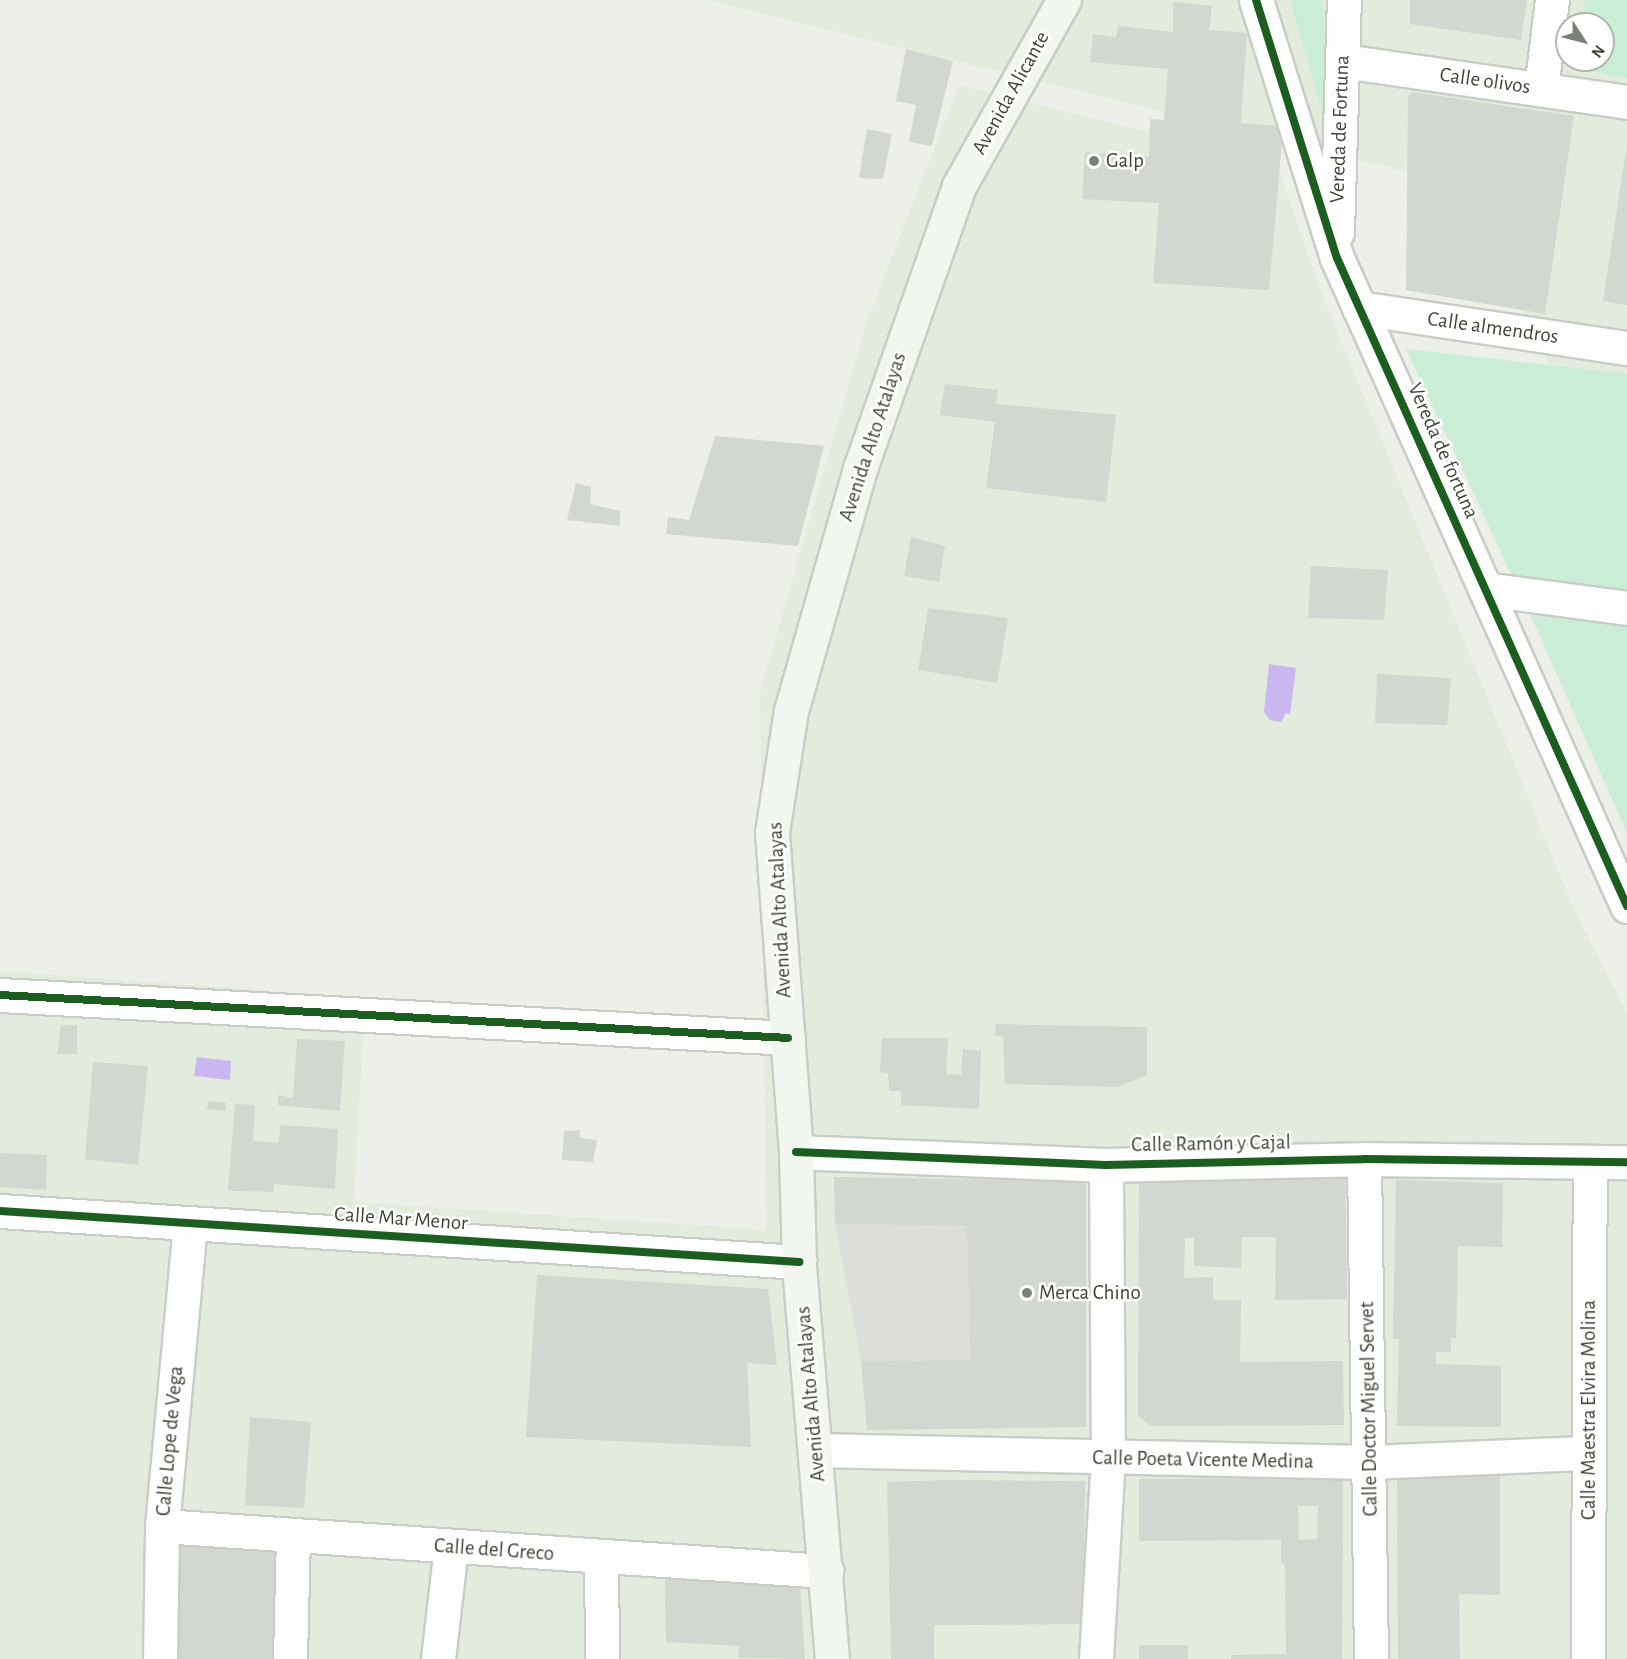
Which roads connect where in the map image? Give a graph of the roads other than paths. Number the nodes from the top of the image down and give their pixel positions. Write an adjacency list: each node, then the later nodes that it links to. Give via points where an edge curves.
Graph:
1 (1064, 0): 8 (main road, Avenida Alicante)
2 (1256, 0): 9 (street, Vereda de fortuna)
3 (1344, 0): 5 (street, Vereda de Fortuna)
4 (1552, 0): 6 (street)
5 (1342, 61): 6 (street, Calle olivos); 9 (street, Vereda de Fortuna)
6 (1541, 89): 7 (street, Calle olivos)
7 (1627, 102)
8 (959, 186): 16 (main road, Avenida Alto Atalayas, via 861,466 790,711 772,832)
9 (1337, 258): 10 (street, Vereda de fortuna)
10 (1359, 308): 11 (street, Calle almendros); 12 (street, Vereda de fortuna)
11 (1627, 348)
12 (1485, 589): 13 (street); 14 (street, Vereda de fortuna)
13 (1627, 608)
14 (1627, 906)
15 (0, 995): 16 (street)
16 (788, 1038): 17 (main road, Avenida Alto Atalayas)
17 (796, 1152): 21 (street, Calle Ramón y Cajal); 24 (main road, Avenida Alto Atalayas)
18 (1364, 1159): 19 (street, Calle Ramón y Cajal); 21 (street, Calle Ramón y Cajal); 28 (street, Calle Doctor Miguel Servet)
19 (1590, 1162): 20 (street, Calle Ramón y Cajal); 26 (street, Calle Maestra Elvira Molina)
20 (1627, 1162)
21 (1106, 1165): 27 (street)
22 (0, 1211): 23 (street, Calle Mar Menor)
23 (190, 1223): 24 (street, Calle Mar Menor); 29 (street, Calle Lope de Vega)
24 (799, 1262): 25 (main road, Avenida Alto Atalayas)
25 (816, 1450): 27 (street, Calle Poeta Vicente Medina); 33 (main road, Avenida Alto Atalayas)
26 (1589, 1453): 28 (street, Calle Poeta Vicente Medina); 41 (street, Calle Maestra Elvira Molina)
27 (1108, 1459): 28 (street, Calle Poeta Vicente Medina); 39 (street)
28 (1370, 1462): 40 (street, Calle Doctor Miguel Servet)
29 (162, 1526): 30 (street, Calle del Greco); 34 (street, Calle Lope de Vega)
30 (293, 1536): 31 (street, Calle del Greco); 35 (street)
31 (451, 1547): 32 (street, Calle del Greco); 36 (street)
32 (600, 1558): 33 (street, Calle del Greco); 37 (street)
33 (826, 1571): 38 (main road, Avenida Alto Atalayas)
34 (160, 1659)
35 (290, 1659)
36 (438, 1659)
37 (602, 1659)
38 (832, 1659)
39 (1096, 1659)
40 (1371, 1659)
41 (1588, 1659)

